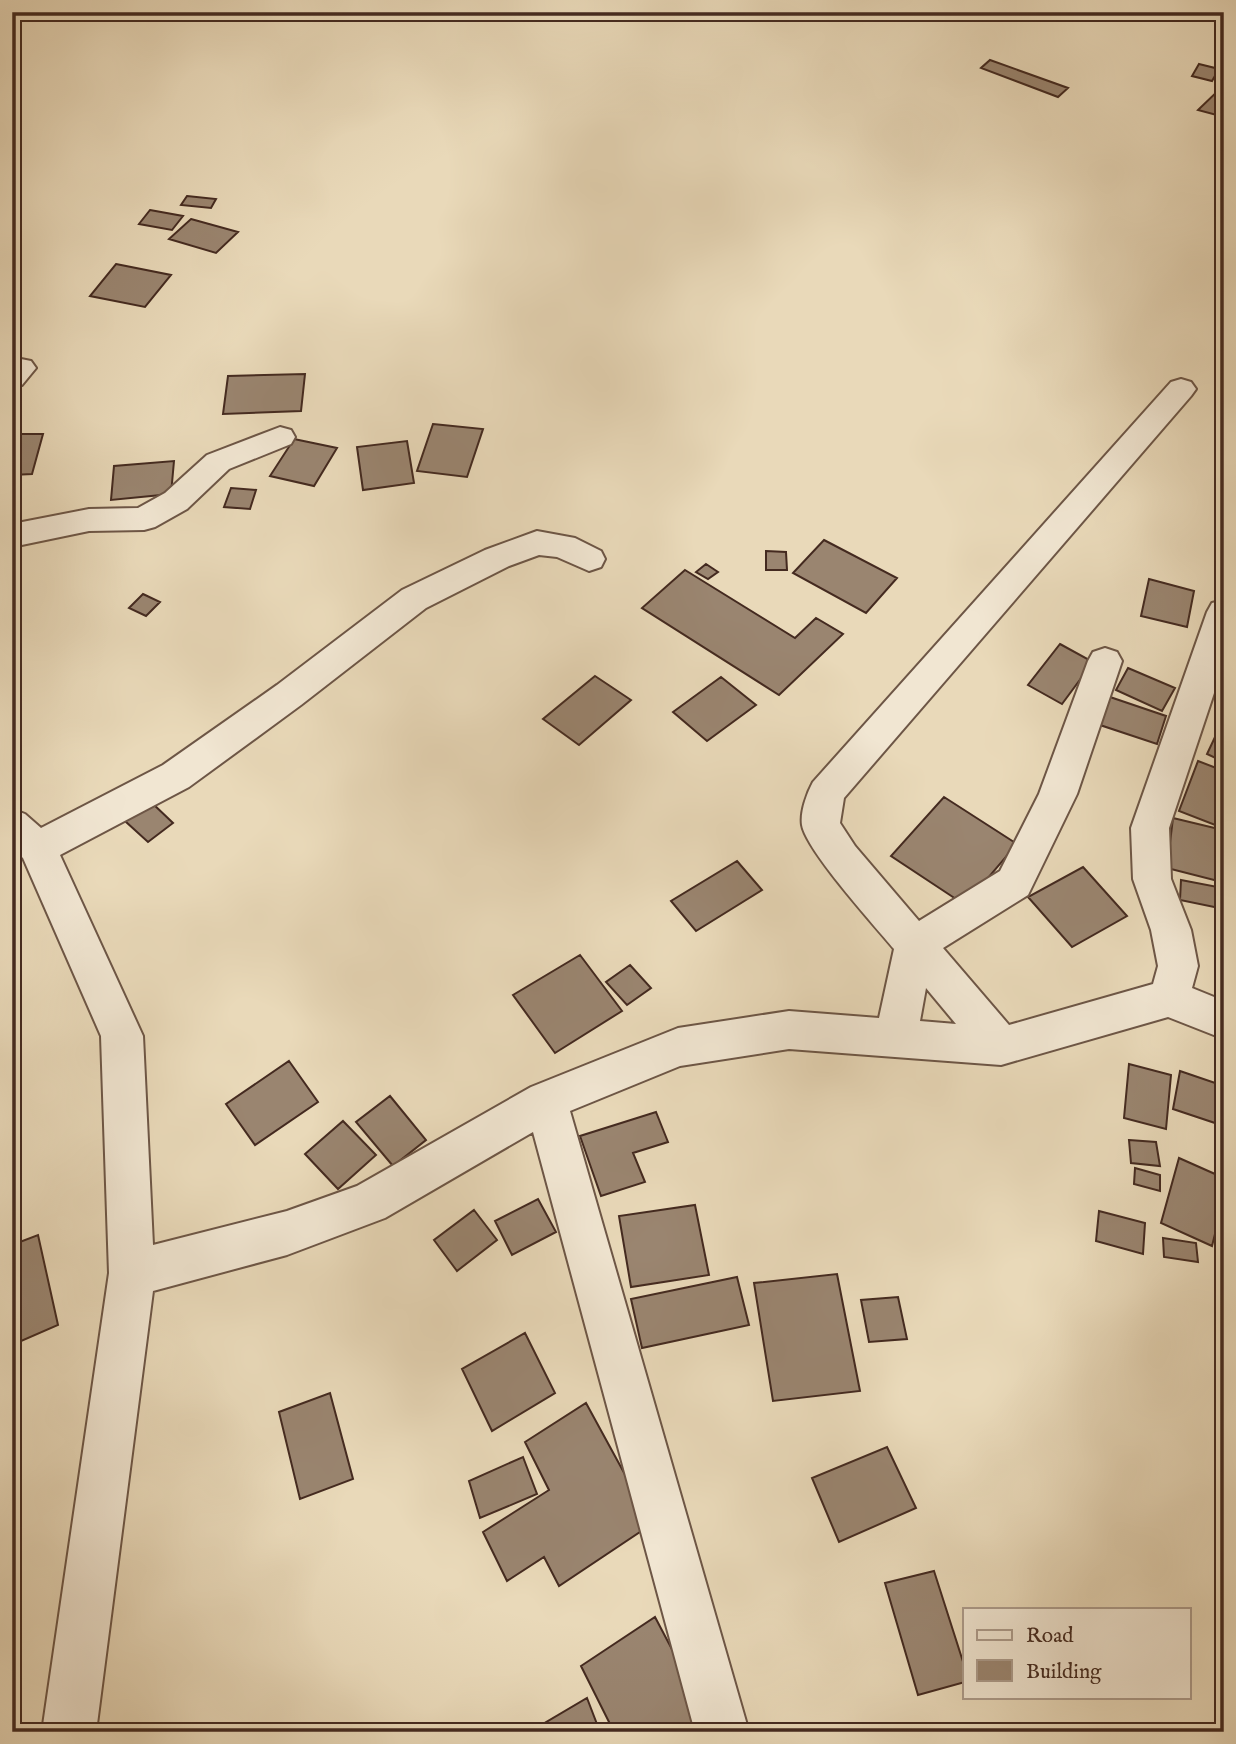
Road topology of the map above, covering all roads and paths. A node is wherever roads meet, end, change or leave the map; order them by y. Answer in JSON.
{"nodes":[{"id":1,"x":1181,"y":389,"type":"dead end"},
{"id":2,"x":280,"y":437,"type":"dead end"},
{"id":3,"x":12,"y":536,"type":"edge"},
{"id":4,"x":589,"y":559,"type":"dead end"},
{"id":5,"x":1224,"y":612,"type":"edge"},
{"id":6,"x":1105,"y":661,"type":"dead end"},
{"id":7,"x":25,"y":837,"type":"edge"},
{"id":8,"x":915,"y":944,"type":"junction"},
{"id":9,"x":1169,"y":998,"type":"junction"},
{"id":10,"x":1224,"y":1020,"type":"edge"},
{"id":11,"x":896,"y":1038,"type":"junction"},
{"id":12,"x":1001,"y":1046,"type":"junction"},
{"id":13,"x":546,"y":1101,"type":"junction"},
{"id":14,"x":132,"y":1273,"type":"junction"},
{"id":15,"x":69,"y":1732,"type":"edge"},
{"id":16,"x":722,"y":1732,"type":"edge"}],
"edges":[{"from":1,"to":8,"type":"street"},
{"from":2,"to":3,"type":"street"},
{"from":4,"to":7,"type":"street"},
{"from":5,"to":9,"type":"street"},
{"from":6,"to":8,"type":"street"},
{"from":7,"to":14,"type":"street"},
{"from":8,"to":11,"type":"street"},
{"from":8,"to":12,"type":"street"},
{"from":9,"to":10,"type":"street"},
{"from":9,"to":12,"type":"street"},
{"from":11,"to":12,"type":"street"},
{"from":11,"to":13,"type":"street"},
{"from":13,"to":14,"type":"street"},
{"from":13,"to":16,"type":"street"},
{"from":14,"to":15,"type":"street"}]}
